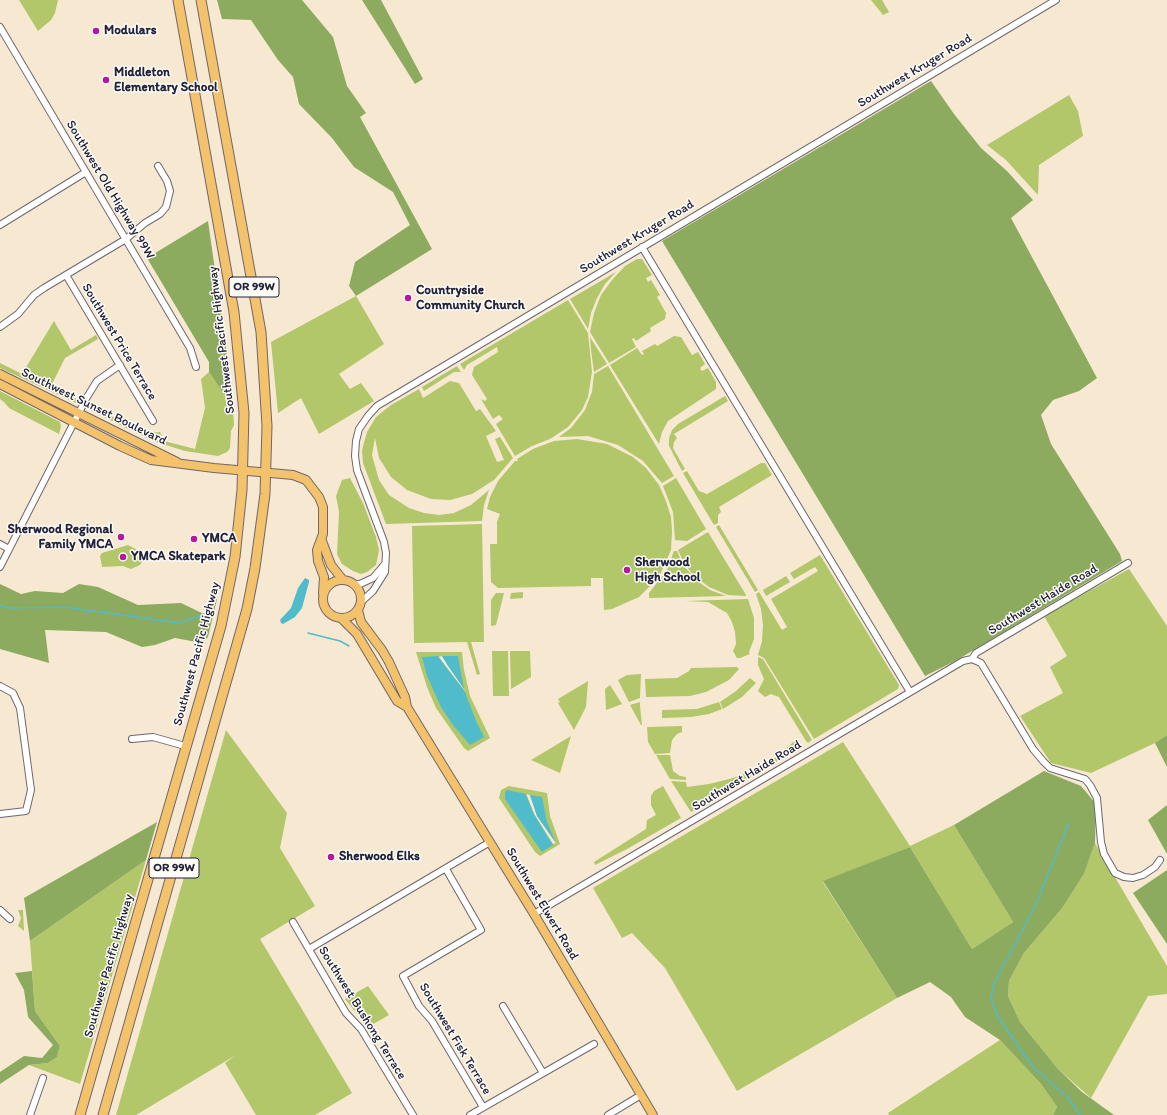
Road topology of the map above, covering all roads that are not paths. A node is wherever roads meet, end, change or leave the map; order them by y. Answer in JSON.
{"nodes":[{"id":1,"x":178,"y":0,"type":"edge"},
{"id":2,"x":201,"y":0,"type":"edge"},
{"id":3,"x":1056,"y":0,"type":"edge"},
{"id":4,"x":0,"y":27,"type":"edge"},
{"id":5,"x":158,"y":166,"type":"dead end"},
{"id":6,"x":86,"y":172,"type":"junction"},
{"id":7,"x":0,"y":225,"type":"edge"},
{"id":8,"x":126,"y":239,"type":"junction"},
{"id":9,"x":642,"y":247,"type":"junction"},
{"id":10,"x":66,"y":274,"type":"junction"},
{"id":11,"x":0,"y":327,"type":"edge"},
{"id":12,"x":120,"y":365,"type":"junction"},
{"id":13,"x":196,"y":367,"type":"dead end"},
{"id":14,"x":0,"y":374,"type":"edge"},
{"id":15,"x":0,"y":384,"type":"edge"},
{"id":16,"x":78,"y":414,"type":"junction"},
{"id":17,"x":153,"y":421,"type":"dead end"},
{"id":18,"x":74,"y":422,"type":"junction"},
{"id":19,"x":178,"y":462,"type":"junction"},
{"id":20,"x":243,"y":471,"type":"junction"},
{"id":21,"x":266,"y":472,"type":"junction"},
{"id":22,"x":322,"y":541,"type":"junction"},
{"id":23,"x":0,"y":544,"type":"edge"},
{"id":24,"x":9,"y":549,"type":"junction"},
{"id":25,"x":1128,"y":563,"type":"dead end"},
{"id":26,"x":384,"y":565,"type":"junction"},
{"id":27,"x":0,"y":567,"type":"edge"},
{"id":28,"x":343,"y":580,"type":"junction"},
{"id":29,"x":354,"y":584,"type":"junction"},
{"id":30,"x":323,"y":593,"type":"junction"},
{"id":31,"x":361,"y":602,"type":"junction"},
{"id":32,"x":358,"y":610,"type":"junction"},
{"id":33,"x":342,"y":619,"type":"junction"},
{"id":34,"x":972,"y":659,"type":"junction"},
{"id":35,"x":0,"y":686,"type":"edge"},
{"id":36,"x":910,"y":692,"type":"junction"},
{"id":37,"x":407,"y":707,"type":"junction"},
{"id":38,"x":132,"y":739,"type":"dead end"},
{"id":39,"x":185,"y":746,"type":"junction"},
{"id":40,"x":0,"y":814,"type":"edge"},
{"id":41,"x":490,"y":842,"type":"junction"},
{"id":42,"x":1160,"y":860,"type":"dead end"},
{"id":43,"x":446,"y":869,"type":"junction"},
{"id":44,"x":0,"y":910,"type":"edge"},
{"id":45,"x":534,"y":914,"type":"junction"},
{"id":46,"x":10,"y":919,"type":"dead end"},
{"id":47,"x":293,"y":922,"type":"dead end"},
{"id":48,"x":309,"y":949,"type":"junction"},
{"id":49,"x":503,"y":1006,"type":"dead end"},
{"id":50,"x":594,"y":1044,"type":"dead end"},
{"id":51,"x":543,"y":1073,"type":"junction"},
{"id":52,"x":43,"y":1078,"type":"dead end"},
{"id":53,"x":641,"y":1096,"type":"junction"},
{"id":54,"x":483,"y":1107,"type":"junction"},
{"id":55,"x":30,"y":1115,"type":"edge"},
{"id":56,"x":80,"y":1115,"type":"edge"},
{"id":57,"x":103,"y":1115,"type":"edge"},
{"id":58,"x":413,"y":1115,"type":"edge"},
{"id":59,"x":470,"y":1115,"type":"edge"},
{"id":60,"x":608,"y":1115,"type":"edge"},
{"id":61,"x":653,"y":1115,"type":"edge"}],
"edges":[{"from":1,"to":20,"type":"highway","name":"Southwest Pacific Highway","number":"OR 99W"},
{"from":2,"to":21,"type":"highway","number":"OR 99W"},
{"from":3,"to":9,"type":"street","name":"Southwest Kruger Road"},
{"from":4,"to":6,"type":"street","name":"Southwest Old Highway 99W"},
{"from":5,"to":8,"type":"street"},
{"from":6,"to":7,"type":"street"},
{"from":6,"to":8,"type":"street","name":"Southwest Old Highway 99W"},
{"from":8,"to":10,"type":"street"},
{"from":8,"to":13,"type":"street","name":"Southwest Old Highway 99W"},
{"from":9,"to":26,"type":"street","name":"Southwest Kruger Road"},
{"from":9,"to":36,"type":"street"},
{"from":10,"to":11,"type":"street"},
{"from":10,"to":12,"type":"street","name":"Southwest Price Terrace"},
{"from":12,"to":16,"type":"street"},
{"from":12,"to":17,"type":"street","name":"Southwest Price Terrace"},
{"from":14,"to":16,"type":"main road","name":"Southwest Sunset Boulevard"},
{"from":15,"to":18,"type":"main road","name":"Southwest Sunset Boulevard"},
{"from":16,"to":18,"type":"street"},
{"from":16,"to":19,"type":"main road","name":"Southwest Sunset Boulevard"},
{"from":18,"to":19,"type":"main road","name":"Southwest Sunset Boulevard"},
{"from":18,"to":24,"type":"street"},
{"from":19,"to":20,"type":"main road","name":"Southwest Sunset Boulevard"},
{"from":20,"to":21,"type":"main road","name":"Southwest Sunset Boulevard"},
{"from":20,"to":39,"type":"highway","name":"Southwest Pacific Highway","number":"OR 99W"},
{"from":21,"to":22,"type":"main road"},
{"from":21,"to":57,"type":"highway","number":"OR 99W"},
{"from":22,"to":28,"type":"main road"},
{"from":22,"to":30,"type":"main road"},
{"from":23,"to":24,"type":"street"},
{"from":24,"to":27,"type":"street"},
{"from":25,"to":34,"type":"street","name":"Southwest Haide Road"},
{"from":26,"to":29,"type":"street"},
{"from":26,"to":31,"type":"street","name":"Southwest Kruger Road"},
{"from":28,"to":29,"type":"main road"},
{"from":28,"to":30,"type":"main road"},
{"from":29,"to":31,"type":"main road"},
{"from":30,"to":33,"type":"main road"},
{"from":31,"to":32,"type":"main road"},
{"from":32,"to":33,"type":"main road"},
{"from":32,"to":37,"type":"main road","name":"Southwest Elwert Road"},
{"from":33,"to":37,"type":"main road","name":"Southwest Elwert Road"},
{"from":34,"to":36,"type":"street","name":"Southwest Haide Road"},
{"from":34,"to":42,"type":"street"},
{"from":35,"to":40,"type":"street"},
{"from":36,"to":45,"type":"street","name":"Southwest Haide Road"},
{"from":37,"to":41,"type":"main road","name":"Southwest Elwert Road"},
{"from":38,"to":39,"type":"street"},
{"from":39,"to":56,"type":"highway","name":"Southwest Pacific Highway","number":"OR 99W"},
{"from":41,"to":43,"type":"street"},
{"from":41,"to":45,"type":"main road","name":"Southwest Elwert Road"},
{"from":43,"to":48,"type":"street"},
{"from":43,"to":54,"type":"street","name":"Southwest Fisk Terrace"},
{"from":44,"to":46,"type":"street"},
{"from":45,"to":53,"type":"main road","name":"Southwest Elwert Road"},
{"from":47,"to":48,"type":"street","name":"Southwest Bushong Terrace"},
{"from":48,"to":58,"type":"street","name":"Southwest Bushong Terrace"},
{"from":49,"to":51,"type":"street"},
{"from":50,"to":51,"type":"street"},
{"from":51,"to":54,"type":"street"},
{"from":52,"to":55,"type":"street"},
{"from":53,"to":60,"type":"street"},
{"from":53,"to":61,"type":"main road","name":"Southwest Elwert Road"},
{"from":54,"to":59,"type":"street"}]}
